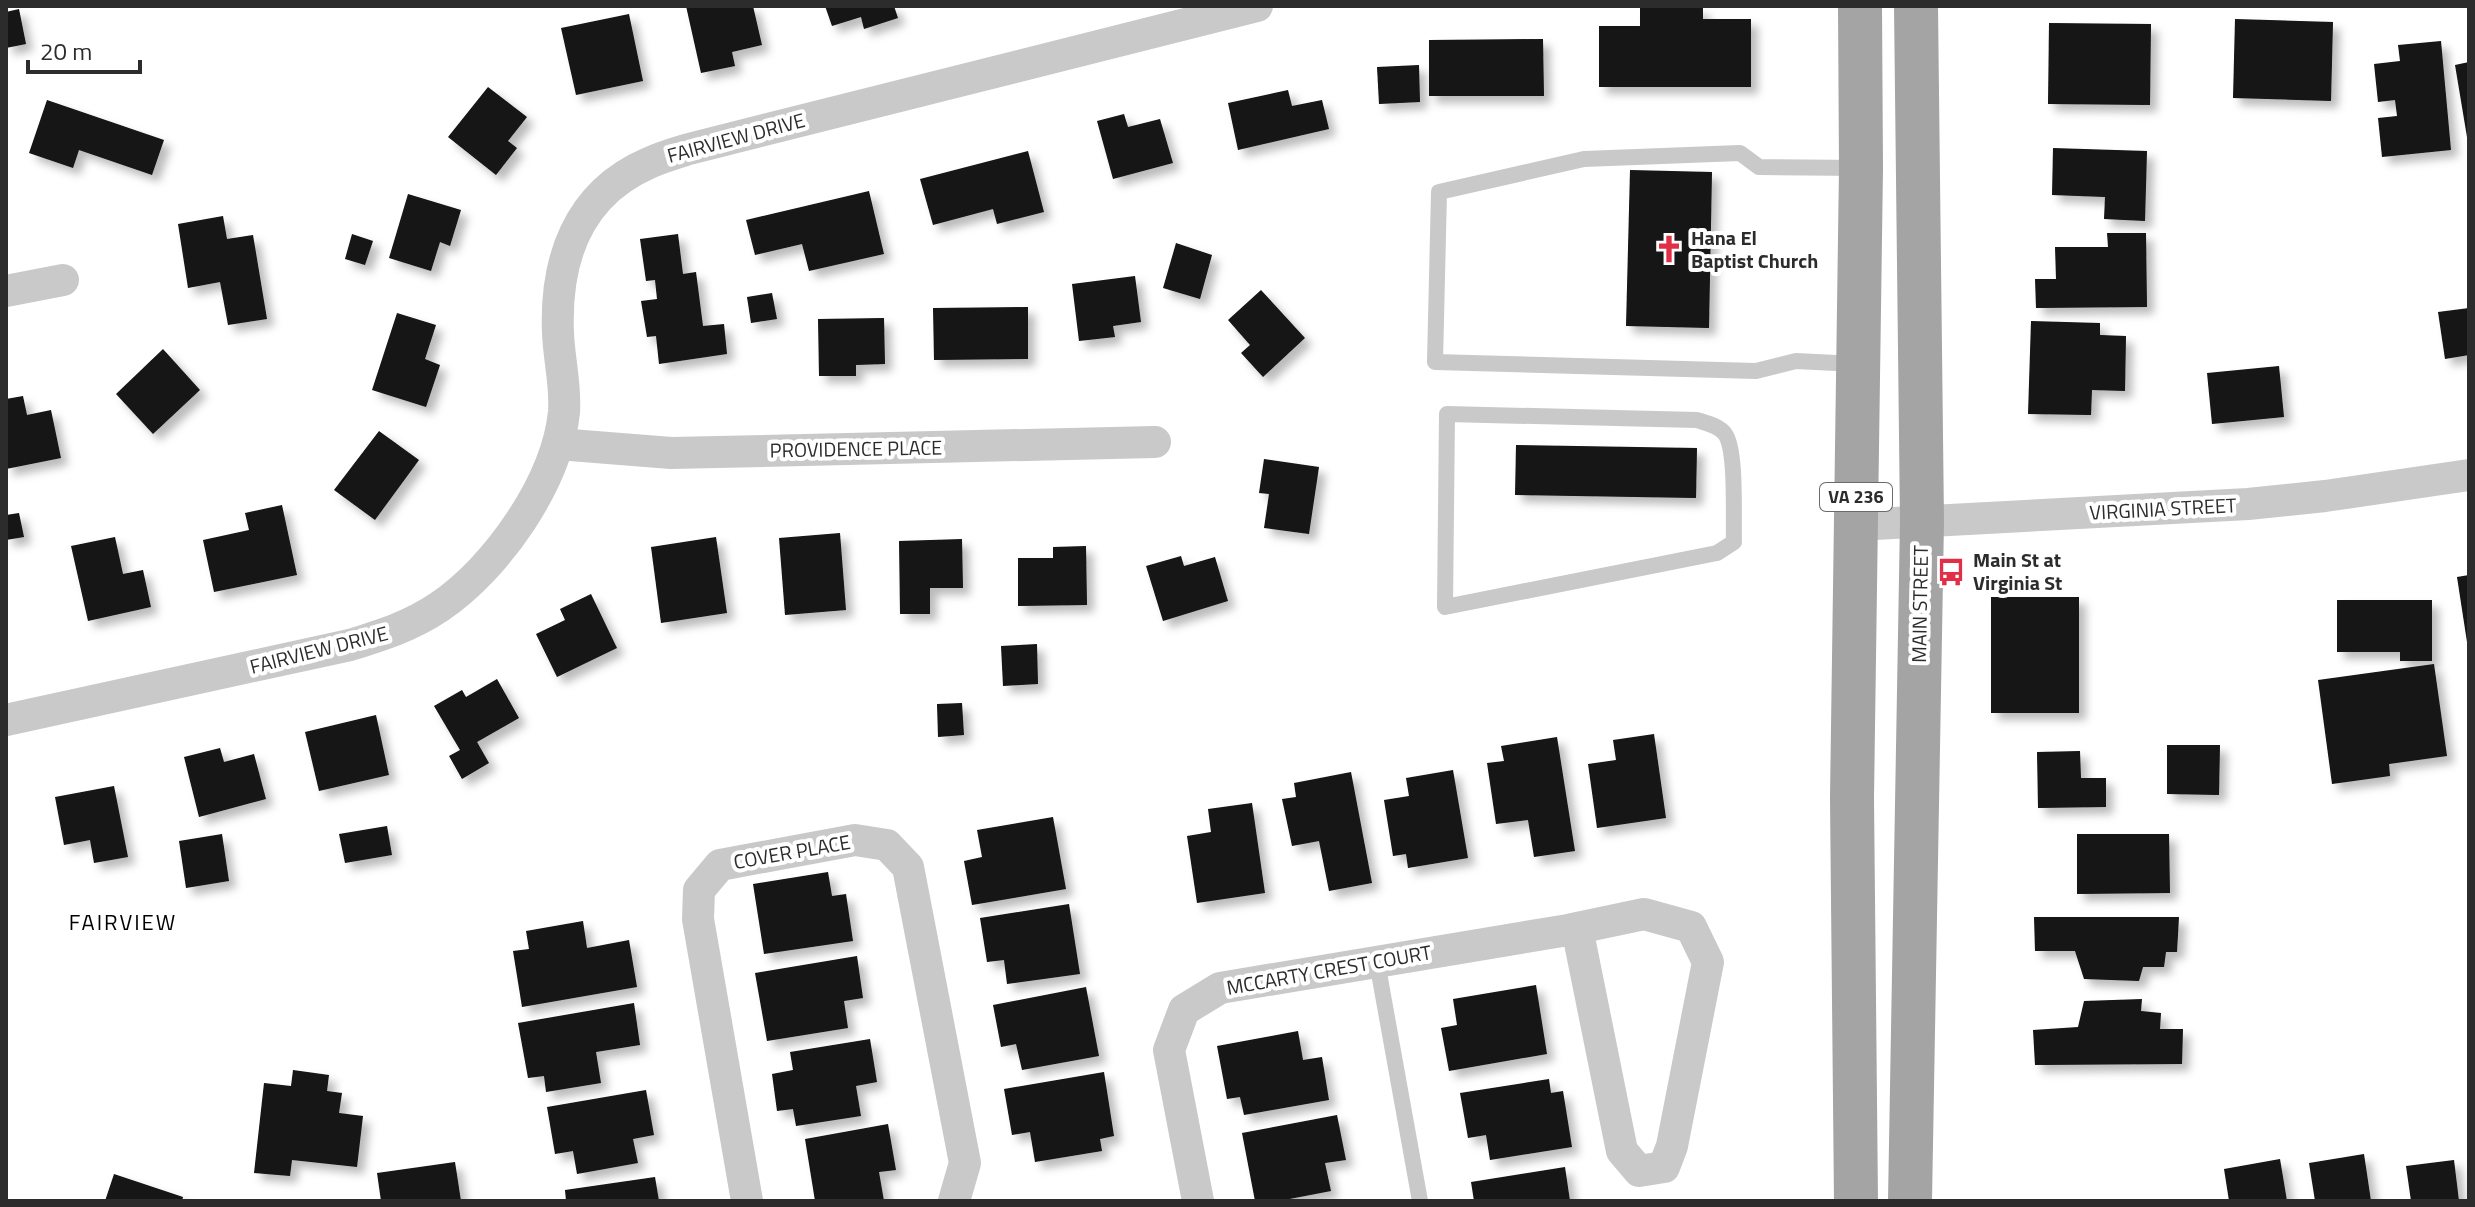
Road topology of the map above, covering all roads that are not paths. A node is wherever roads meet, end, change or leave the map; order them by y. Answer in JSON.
{"nodes":[{"id":1,"x":1257,"y":6,"type":"edge"},
{"id":2,"x":1860,"y":6,"type":"edge"},
{"id":3,"x":1916,"y":6,"type":"edge"},
{"id":4,"x":1861,"y":168,"type":"junction"},
{"id":5,"x":63,"y":280,"type":"dead end"},
{"id":6,"x":6,"y":291,"type":"edge"},
{"id":7,"x":1858,"y":364,"type":"junction"},
{"id":8,"x":1155,"y":442,"type":"dead end"},
{"id":9,"x":558,"y":444,"type":"junction"},
{"id":10,"x":2469,"y":475,"type":"edge"},
{"id":11,"x":1922,"y":521,"type":"junction"},
{"id":12,"x":1856,"y":525,"type":"junction"},
{"id":13,"x":1734,"y":542,"type":"joint"},
{"id":14,"x":6,"y":720,"type":"edge"},
{"id":15,"x":1577,"y":928,"type":"junction"},
{"id":16,"x":1377,"y":962,"type":"junction"},
{"id":17,"x":747,"y":1201,"type":"edge"},
{"id":18,"x":954,"y":1201,"type":"edge"},
{"id":19,"x":1198,"y":1201,"type":"edge"},
{"id":20,"x":1420,"y":1201,"type":"edge"},
{"id":21,"x":1856,"y":1201,"type":"edge"},
{"id":22,"x":1910,"y":1201,"type":"edge"}],
"edges":[{"from":1,"to":9,"type":"street","name":"FAIRVIEW DRIVE"},
{"from":2,"to":4,"type":"main road","number":"VA 236"},
{"from":3,"to":11,"type":"main road","name":"MAIN STREET","number":"VA 236"},
{"from":4,"to":7,"type":"main road","number":"VA 236"},
{"from":4,"to":7,"type":"lane"},
{"from":5,"to":6,"type":"street"},
{"from":7,"to":12,"type":"main road","number":"VA 236"},
{"from":8,"to":9,"type":"street","name":"PROVIDENCE PLACE"},
{"from":9,"to":14,"type":"street","name":"FAIRVIEW DRIVE"},
{"from":10,"to":11,"type":"street","name":"VIRGINIA STREET"},
{"from":11,"to":12,"type":"street","name":"VIRGINIA STREET"},
{"from":11,"to":22,"type":"main road","name":"MAIN STREET","number":"VA 236"},
{"from":12,"to":21,"type":"main road","number":"VA 236"},
{"from":13,"to":13,"type":"lane"},
{"from":15,"to":15,"type":"street","name":"MCCARTY CREST COURT"},
{"from":15,"to":16,"type":"street","name":"MCCARTY CREST COURT"},
{"from":16,"to":19,"type":"street","name":"MCCARTY CREST COURT"},
{"from":16,"to":20,"type":"lane"},
{"from":17,"to":18,"type":"street","name":"COVER PLACE"}]}
